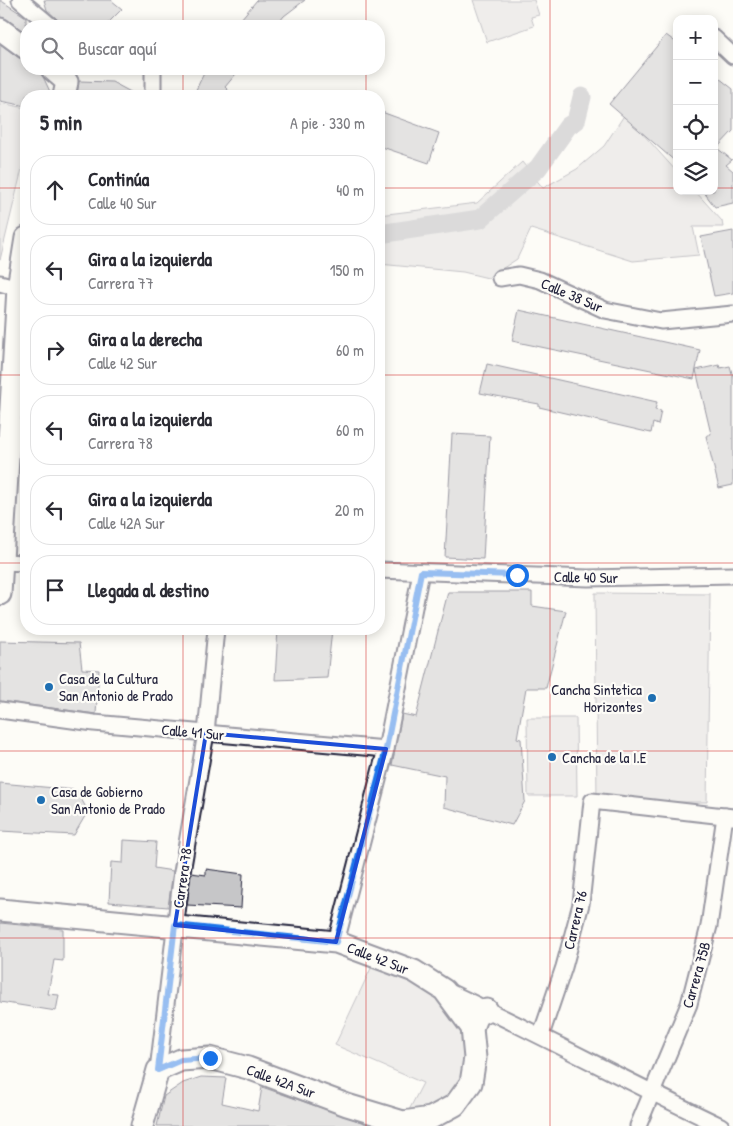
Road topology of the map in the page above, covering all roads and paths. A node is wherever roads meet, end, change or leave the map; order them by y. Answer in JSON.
{"nodes":[{"id":1,"x":20,"y":0,"type":"edge"},
{"id":2,"x":44,"y":20,"type":"edge"},
{"id":3,"x":0,"y":29,"type":"edge"},
{"id":4,"x":718,"y":42,"type":"edge"},
{"id":5,"x":20,"y":44,"type":"edge"},
{"id":6,"x":733,"y":56,"type":"edge"},
{"id":7,"x":153,"y":75,"type":"edge"},
{"id":8,"x":153,"y":90,"type":"edge"},
{"id":9,"x":20,"y":255,"type":"edge"},
{"id":10,"x":500,"y":278,"type":"dead end"},
{"id":11,"x":9,"y":286,"type":"edge"},
{"id":12,"x":733,"y":314,"type":"edge"},
{"id":13,"x":20,"y":338,"type":"edge"},
{"id":14,"x":4,"y":458,"type":"edge"},
{"id":15,"x":2,"y":562,"type":"junction"},
{"id":16,"x":20,"y":563,"type":"edge"},
{"id":17,"x":385,"y":570,"type":"edge"},
{"id":18,"x":421,"y":572,"type":"junction"},
{"id":19,"x":733,"y":575,"type":"edge"},
{"id":20,"x":0,"y":594,"type":"edge"},
{"id":21,"x":215,"y":635,"type":"edge"},
{"id":22,"x":0,"y":710,"type":"edge"},
{"id":23,"x":206,"y":733,"type":"junction"},
{"id":24,"x":386,"y":749,"type":"junction"},
{"id":25,"x":729,"y":816,"type":"edge"},
{"id":26,"x":0,"y":910,"type":"edge"},
{"id":27,"x":175,"y":925,"type":"junction"},
{"id":28,"x":336,"y":942,"type":"junction"},
{"id":29,"x":444,"y":990,"type":"junction"},
{"id":30,"x":488,"y":1010,"type":"junction"},
{"id":31,"x":472,"y":1028,"type":"junction"},
{"id":32,"x":541,"y":1035,"type":"junction"},
{"id":33,"x":158,"y":1070,"type":"junction"},
{"id":34,"x":653,"y":1093,"type":"junction"},
{"id":35,"x":142,"y":1126,"type":"edge"},
{"id":36,"x":638,"y":1126,"type":"edge"},
{"id":37,"x":721,"y":1126,"type":"edge"}],
"edges":[{"from":1,"to":2,"type":"street"},
{"from":3,"to":5,"type":"main road"},
{"from":4,"to":6,"type":"street"},
{"from":7,"to":8,"type":"street"},
{"from":9,"to":11,"type":"main road"},
{"from":10,"to":12,"type":"street","name":"Calle 38 Sur"},
{"from":11,"to":13,"type":"main road"},
{"from":13,"to":14,"type":"main road"},
{"from":14,"to":15,"type":"main road"},
{"from":15,"to":16,"type":"street"},
{"from":15,"to":20,"type":"main road"},
{"from":17,"to":18,"type":"street","name":"Calle 40 Sur"},
{"from":18,"to":19,"type":"street","name":"Calle 40 Sur"},
{"from":18,"to":24,"type":"street"},
{"from":21,"to":23,"type":"street","name":"Carrera 78"},
{"from":22,"to":23,"type":"street","name":"Calle 41 Sur"},
{"from":23,"to":24,"type":"street","name":"Calle 41 Sur"},
{"from":23,"to":27,"type":"street","name":"Carrera 78"},
{"from":24,"to":28,"type":"street"},
{"from":25,"to":32,"type":"street","name":"Carrera 76"},
{"from":25,"to":34,"type":"street","name":"Carrera 75B"},
{"from":26,"to":27,"type":"main road","name":"Calle 42 Sur"},
{"from":27,"to":28,"type":"main road","name":"Calle 42 Sur"},
{"from":27,"to":33,"type":"street","name":"Carrera 78"},
{"from":28,"to":29,"type":"main road","name":"Calle 42 Sur"},
{"from":29,"to":30,"type":"street","name":"Calle 42 Sur"},
{"from":29,"to":31,"type":"main road"},
{"from":30,"to":31,"type":"main road"},
{"from":30,"to":32,"type":"street","name":"Calle 42 Sur"},
{"from":31,"to":33,"type":"main road","name":"Calle 42A Sur"},
{"from":32,"to":34,"type":"street","name":"Calle 42 Sur"},
{"from":33,"to":35,"type":"main road","name":"Carrera 78"},
{"from":34,"to":36,"type":"street","name":"Carrera 75B"},
{"from":34,"to":37,"type":"street","name":"Calle 42 Sur"}]}
